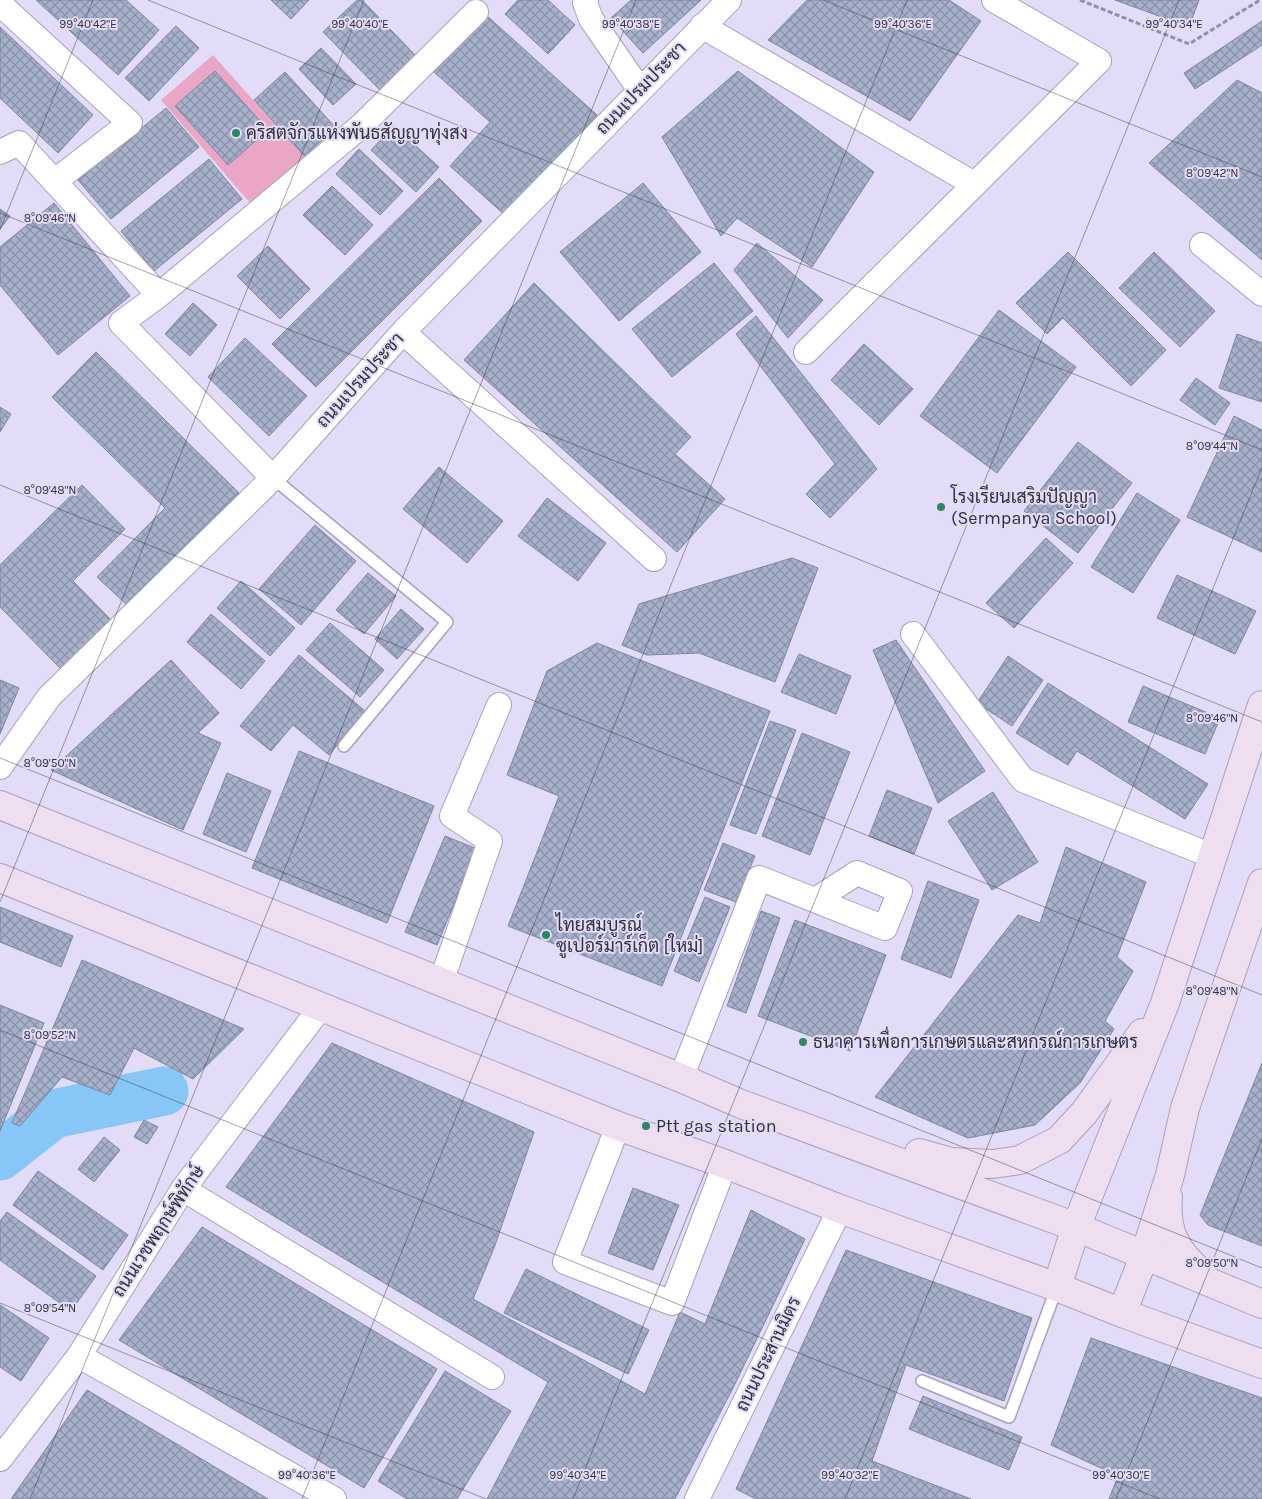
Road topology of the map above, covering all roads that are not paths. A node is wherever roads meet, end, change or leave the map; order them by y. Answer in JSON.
{"nodes":[{"id":1,"x":586,"y":0,"type":"edge"},
{"id":2,"x":729,"y":0,"type":"edge"},
{"id":3,"x":994,"y":0,"type":"edge"},
{"id":4,"x":0,"y":4,"type":"edge"},
{"id":5,"x":476,"y":12,"type":"dead end"},
{"id":6,"x":702,"y":26,"type":"junction"},
{"id":7,"x":640,"y":90,"type":"junction"},
{"id":8,"x":0,"y":152,"type":"edge"},
{"id":9,"x":55,"y":181,"type":"junction"},
{"id":10,"x":974,"y":184,"type":"junction"},
{"id":11,"x":1202,"y":245,"type":"dead end"},
{"id":12,"x":1262,"y":294,"type":"edge"},
{"id":13,"x":159,"y":295,"type":"junction"},
{"id":14,"x":403,"y":332,"type":"junction"},
{"id":15,"x":806,"y":352,"type":"dead end"},
{"id":16,"x":273,"y":478,"type":"junction"},
{"id":17,"x":654,"y":559,"type":"dead end"},
{"id":18,"x":913,"y":634,"type":"dead end"},
{"id":19,"x":499,"y":705,"type":"dead end"},
{"id":20,"x":1262,"y":705,"type":"edge"},
{"id":21,"x":344,"y":746,"type":"dead end"},
{"id":22,"x":0,"y":767,"type":"edge"},
{"id":23,"x":0,"y":805,"type":"edge"},
{"id":24,"x":1212,"y":856,"type":"junction"},
{"id":25,"x":0,"y":878,"type":"edge"},
{"id":26,"x":1262,"y":883,"type":"edge"},
{"id":27,"x":814,"y":900,"type":"dead end"},
{"id":28,"x":441,"y":982,"type":"junction"},
{"id":29,"x":1164,"y":1002,"type":"junction"},
{"id":30,"x":321,"y":1006,"type":"junction"},
{"id":31,"x":680,"y":1078,"type":"junction"},
{"id":32,"x":741,"y":1104,"type":"junction"},
{"id":33,"x":618,"y":1126,"type":"junction"},
{"id":34,"x":725,"y":1164,"type":"junction"},
{"id":35,"x":1170,"y":1175,"type":"junction"},
{"id":36,"x":182,"y":1189,"type":"junction"},
{"id":37,"x":840,"y":1209,"type":"junction"},
{"id":38,"x":1076,"y":1227,"type":"junction"},
{"id":39,"x":1145,"y":1254,"type":"junction"},
{"id":40,"x":1057,"y":1287,"type":"junction"},
{"id":41,"x":1253,"y":1300,"type":"edge"},
{"id":42,"x":1122,"y":1313,"type":"junction"},
{"id":43,"x":79,"y":1356,"type":"junction"},
{"id":44,"x":1262,"y":1364,"type":"edge"},
{"id":45,"x":492,"y":1377,"type":"dead end"},
{"id":46,"x":922,"y":1381,"type":"dead end"},
{"id":47,"x":0,"y":1459,"type":"edge"},
{"id":48,"x":705,"y":1496,"type":"edge"},
{"id":49,"x":334,"y":1499,"type":"edge"}],
"edges":[{"from":1,"to":7,"type":"street"},
{"from":2,"to":6,"type":"street","name":"ถนนเปรมประชา"},
{"from":3,"to":10,"type":"street"},
{"from":4,"to":9,"type":"street"},
{"from":5,"to":13,"type":"street"},
{"from":6,"to":7,"type":"street","name":"ถนนเปรมประชา"},
{"from":6,"to":10,"type":"street"},
{"from":7,"to":14,"type":"street","name":"ถนนเปรมประชา"},
{"from":8,"to":9,"type":"street"},
{"from":9,"to":13,"type":"street"},
{"from":10,"to":15,"type":"street"},
{"from":11,"to":12,"type":"street"},
{"from":13,"to":16,"type":"street"},
{"from":14,"to":16,"type":"street","name":"ถนนเปรมประชา"},
{"from":14,"to":17,"type":"street"},
{"from":16,"to":21,"type":"lane"},
{"from":16,"to":22,"type":"street","name":"ถนนเปรมประชา"},
{"from":18,"to":24,"type":"street"},
{"from":19,"to":28,"type":"street"},
{"from":20,"to":24,"type":"main road"},
{"from":23,"to":28,"type":"main road"},
{"from":24,"to":29,"type":"main road"},
{"from":25,"to":30,"type":"main road"},
{"from":26,"to":35,"type":"main road"},
{"from":27,"to":31,"type":"street"},
{"from":28,"to":31,"type":"main road"},
{"from":29,"to":32,"type":"main road"},
{"from":29,"to":38,"type":"main road"},
{"from":30,"to":33,"type":"main road"},
{"from":30,"to":36,"type":"street","name":"ถนนเวชพฤกษ์พิทักษ์"},
{"from":31,"to":32,"type":"main road"},
{"from":32,"to":38,"type":"main road"},
{"from":33,"to":34,"type":"main road"},
{"from":33,"to":34,"type":"street"},
{"from":34,"to":37,"type":"main road"},
{"from":35,"to":39,"type":"main road"},
{"from":35,"to":41,"type":"main road"},
{"from":36,"to":43,"type":"street","name":"ถนนเวชพฤกษ์พิทักษ์"},
{"from":36,"to":45,"type":"street"},
{"from":37,"to":40,"type":"main road"},
{"from":37,"to":48,"type":"street","name":"ถนนประสานมิตร"},
{"from":38,"to":39,"type":"main road"},
{"from":38,"to":40,"type":"main road"},
{"from":39,"to":41,"type":"main road"},
{"from":39,"to":42,"type":"main road"},
{"from":40,"to":42,"type":"main road"},
{"from":40,"to":46,"type":"lane"},
{"from":42,"to":44,"type":"main road"},
{"from":43,"to":47,"type":"street","name":"ถนนเวชพฤกษ์พิทักษ์"},
{"from":43,"to":49,"type":"street"}]}
